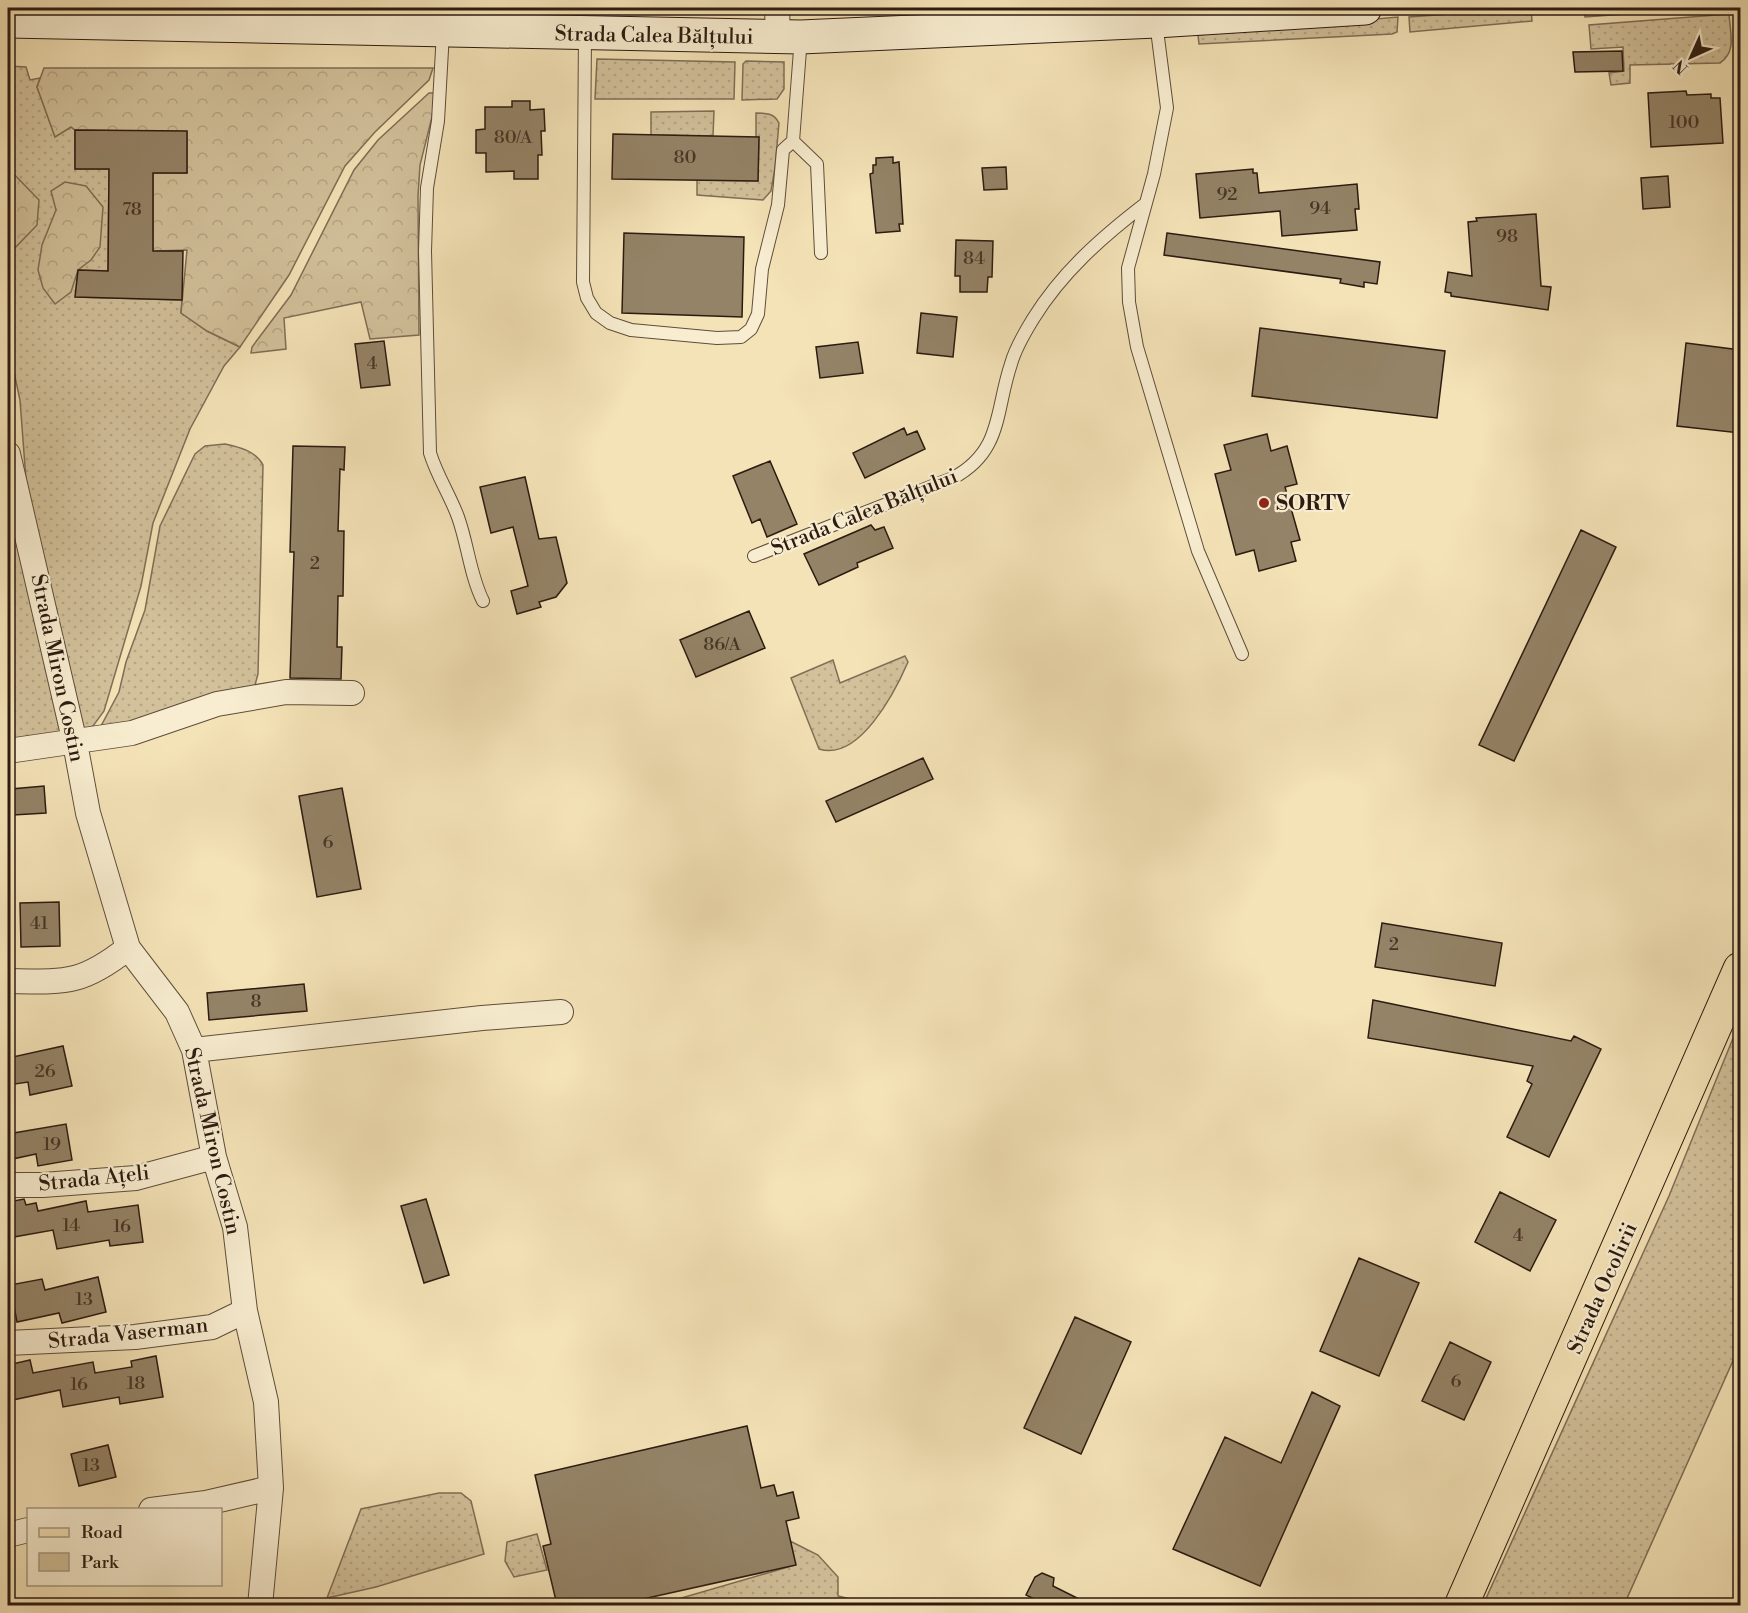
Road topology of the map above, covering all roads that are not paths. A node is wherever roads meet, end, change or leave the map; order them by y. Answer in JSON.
{"nodes":[{"id":1,"x":1365,"y":8,"type":"edge"},
{"id":2,"x":1159,"y":14,"type":"edge"},
{"id":3,"x":8,"y":21,"type":"edge"},
{"id":4,"x":785,"y":27,"type":"edge"},
{"id":5,"x":443,"y":31,"type":"junction"},
{"id":6,"x":585,"y":34,"type":"junction"},
{"id":7,"x":793,"y":141,"type":"junction"},
{"id":8,"x":1145,"y":204,"type":"junction"},
{"id":9,"x":821,"y":253,"type":"dead end"},
{"id":10,"x":8,"y":454,"type":"edge"},
{"id":11,"x":17,"y":531,"type":"edge"},
{"id":12,"x":754,"y":556,"type":"dead end"},
{"id":13,"x":483,"y":601,"type":"dead end"},
{"id":14,"x":1242,"y":654,"type":"dead end"},
{"id":15,"x":352,"y":693,"type":"dead end"},
{"id":16,"x":75,"y":743,"type":"junction"},
{"id":17,"x":8,"y":752,"type":"edge"},
{"id":18,"x":128,"y":948,"type":"junction"},
{"id":19,"x":1740,"y":969,"type":"edge"},
{"id":20,"x":8,"y":981,"type":"edge"},
{"id":21,"x":561,"y":1012,"type":"dead end"},
{"id":22,"x":194,"y":1050,"type":"junction"},
{"id":23,"x":214,"y":1157,"type":"junction"},
{"id":24,"x":8,"y":1185,"type":"edge"},
{"id":25,"x":246,"y":1311,"type":"junction"},
{"id":26,"x":8,"y":1343,"type":"edge"},
{"id":27,"x":271,"y":1488,"type":"junction"},
{"id":28,"x":160,"y":1508,"type":"edge"},
{"id":29,"x":27,"y":1530,"type":"edge"},
{"id":30,"x":8,"y":1535,"type":"edge"},
{"id":31,"x":260,"y":1605,"type":"edge"},
{"id":32,"x":1461,"y":1605,"type":"edge"}],
"edges":[{"from":1,"to":2,"type":"main road","name":"Strada Calea Bălțului"},
{"from":2,"to":4,"type":"main road","name":"Strada Calea Bălțului"},
{"from":2,"to":8,"type":"lane"},
{"from":3,"to":5,"type":"main road","name":"Strada Calea Bălțului"},
{"from":4,"to":6,"type":"main road","name":"Strada Calea Bălțului"},
{"from":4,"to":7,"type":"lane"},
{"from":5,"to":6,"type":"main road","name":"Strada Calea Bălțului"},
{"from":5,"to":13,"type":"lane"},
{"from":6,"to":7,"type":"lane"},
{"from":7,"to":9,"type":"lane"},
{"from":8,"to":12,"type":"lane","name":"Strada Calea Bălțului"},
{"from":8,"to":14,"type":"lane"},
{"from":10,"to":11,"type":"street","name":"Strada Miron Costin"},
{"from":11,"to":16,"type":"street","name":"Strada Miron Costin"},
{"from":15,"to":16,"type":"street"},
{"from":16,"to":17,"type":"street"},
{"from":16,"to":18,"type":"street","name":"Strada Miron Costin"},
{"from":18,"to":20,"type":"street"},
{"from":18,"to":22,"type":"street","name":"Strada Miron Costin"},
{"from":19,"to":32,"type":"main road","name":"Strada Ocolirii"},
{"from":21,"to":22,"type":"street"},
{"from":22,"to":23,"type":"street","name":"Strada Miron Costin"},
{"from":23,"to":24,"type":"street","name":"Strada Ațeli"},
{"from":23,"to":25,"type":"street","name":"Strada Miron Costin"},
{"from":25,"to":26,"type":"street","name":"Strada Vaserman"},
{"from":25,"to":27,"type":"street","name":"Strada Miron Costin"},
{"from":27,"to":28,"type":"street"},
{"from":27,"to":31,"type":"street","name":"Strada Miron Costin"},
{"from":29,"to":30,"type":"street"}]}
